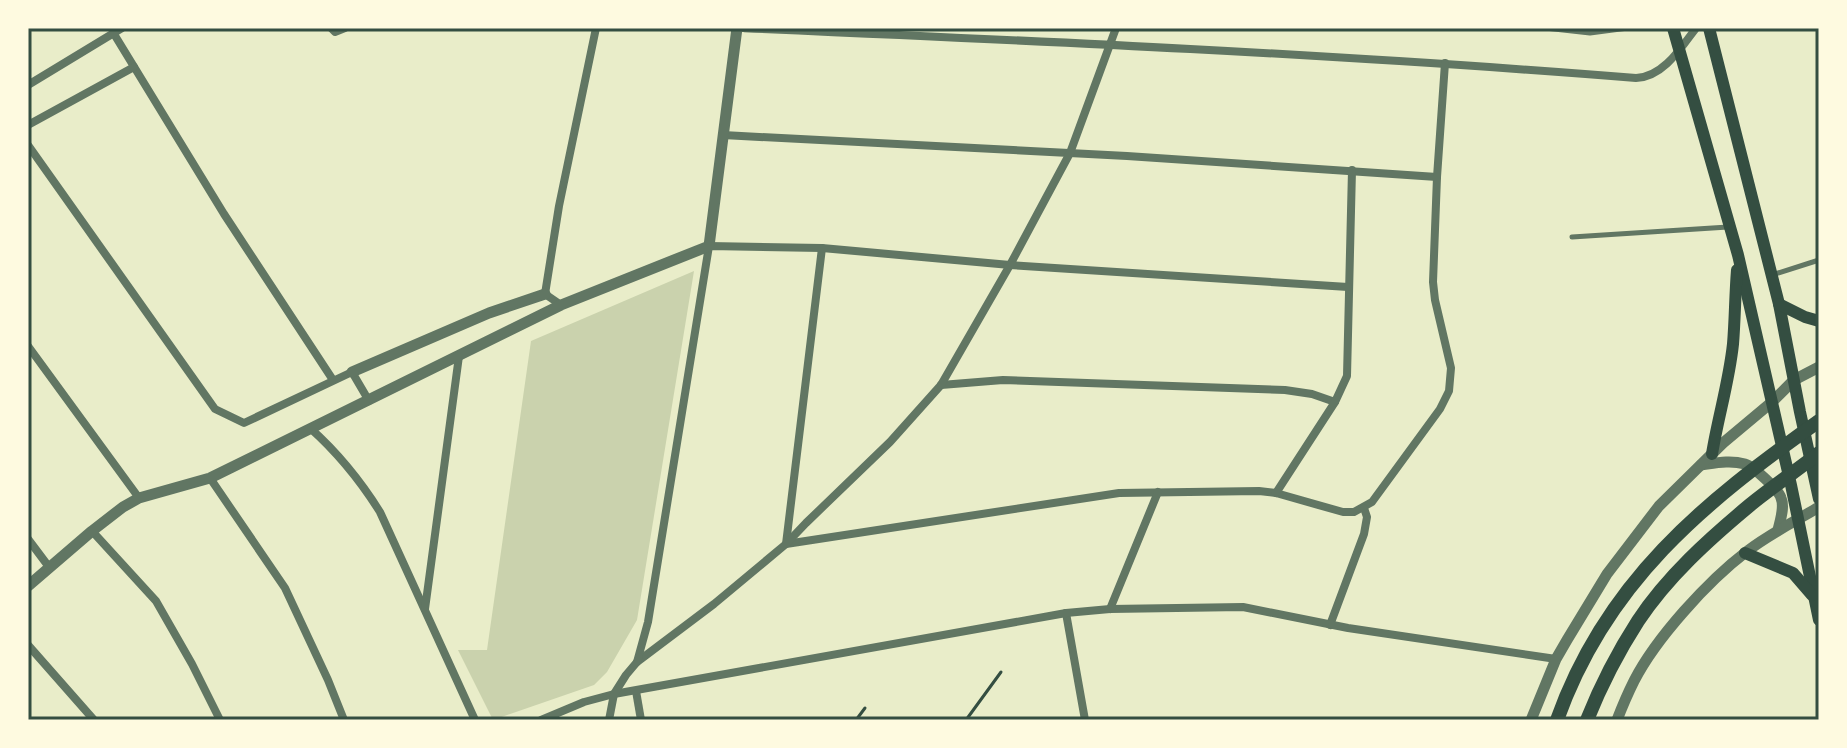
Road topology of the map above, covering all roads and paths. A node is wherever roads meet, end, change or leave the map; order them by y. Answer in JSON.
{"nodes":[{"id":1,"x":331,"y":28,"type":"edge"},
{"id":2,"x":345,"y":28,"type":"edge"},
{"id":3,"x":596,"y":28,"type":"edge"},
{"id":4,"x":739,"y":28,"type":"edge"},
{"id":5,"x":1116,"y":28,"type":"edge"},
{"id":6,"x":1545,"y":28,"type":"edge"},
{"id":7,"x":1628,"y":28,"type":"edge"},
{"id":8,"x":1673,"y":28,"type":"edge"},
{"id":9,"x":1696,"y":28,"type":"edge"},
{"id":10,"x":1709,"y":28,"type":"edge"},
{"id":11,"x":1616,"y":30,"type":"edge"},
{"id":12,"x":118,"y":31,"type":"edge"},
{"id":13,"x":1110,"y":44,"type":"junction"},
{"id":14,"x":1679,"y":50,"type":"junction"},
{"id":15,"x":1445,"y":63,"type":"junction"},
{"id":16,"x":134,"y":67,"type":"junction"},
{"id":17,"x":28,"y":85,"type":"edge"},
{"id":18,"x":28,"y":125,"type":"edge"},
{"id":19,"x":723,"y":135,"type":"junction"},
{"id":20,"x":28,"y":145,"type":"edge"},
{"id":21,"x":1070,"y":153,"type":"junction"},
{"id":22,"x":1352,"y":170,"type":"junction"},
{"id":23,"x":1437,"y":177,"type":"junction"},
{"id":24,"x":1728,"y":227,"type":"junction"},
{"id":25,"x":1572,"y":237,"type":"dead end"},
{"id":26,"x":709,"y":246,"type":"junction"},
{"id":27,"x":822,"y":248,"type":"junction"},
{"id":28,"x":1738,"y":255,"type":"junction"},
{"id":29,"x":1819,"y":260,"type":"edge"},
{"id":30,"x":1010,"y":265,"type":"junction"},
{"id":31,"x":1771,"y":276,"type":"junction"},
{"id":32,"x":1348,"y":287,"type":"junction"},
{"id":33,"x":545,"y":294,"type":"junction"},
{"id":34,"x":1779,"y":304,"type":"junction"},
{"id":35,"x":561,"y":305,"type":"junction"},
{"id":36,"x":1819,"y":321,"type":"edge"},
{"id":37,"x":28,"y":346,"type":"edge"},
{"id":38,"x":459,"y":356,"type":"junction"},
{"id":39,"x":1819,"y":367,"type":"edge"},
{"id":40,"x":352,"y":372,"type":"junction"},
{"id":41,"x":333,"y":380,"type":"junction"},
{"id":42,"x":1794,"y":380,"type":"junction"},
{"id":43,"x":941,"y":385,"type":"junction"},
{"id":44,"x":369,"y":401,"type":"junction"},
{"id":45,"x":1335,"y":402,"type":"junction"},
{"id":46,"x":1772,"y":402,"type":"junction"},
{"id":47,"x":1819,"y":421,"type":"edge"},
{"id":48,"x":310,"y":428,"type":"junction"},
{"id":49,"x":1819,"y":453,"type":"edge"},
{"id":50,"x":1712,"y":454,"type":"junction"},
{"id":51,"x":1701,"y":465,"type":"junction"},
{"id":52,"x":210,"y":478,"type":"junction"},
{"id":53,"x":1158,"y":492,"type":"junction"},
{"id":54,"x":1276,"y":493,"type":"junction"},
{"id":55,"x":139,"y":498,"type":"junction"},
{"id":56,"x":1819,"y":499,"type":"edge"},
{"id":57,"x":1819,"y":507,"type":"edge"},
{"id":58,"x":1364,"y":508,"type":"junction"},
{"id":59,"x":1798,"y":520,"type":"junction"},
{"id":60,"x":1778,"y":530,"type":"junction"},
{"id":61,"x":92,"y":531,"type":"junction"},
{"id":62,"x":28,"y":539,"type":"edge"},
{"id":63,"x":786,"y":544,"type":"junction"},
{"id":64,"x":1745,"y":553,"type":"junction"},
{"id":65,"x":49,"y":567,"type":"junction"},
{"id":66,"x":28,"y":586,"type":"edge"},
{"id":67,"x":1813,"y":596,"type":"junction"},
{"id":68,"x":1110,"y":609,"type":"junction"},
{"id":69,"x":425,"y":610,"type":"junction"},
{"id":70,"x":1066,"y":613,"type":"junction"},
{"id":71,"x":1819,"y":620,"type":"edge"},
{"id":72,"x":1330,"y":625,"type":"junction"},
{"id":73,"x":28,"y":645,"type":"edge"},
{"id":74,"x":1556,"y":659,"type":"junction"},
{"id":75,"x":637,"y":662,"type":"junction"},
{"id":76,"x":1001,"y":672,"type":"dead end"},
{"id":77,"x":636,"y":691,"type":"junction"},
{"id":78,"x":614,"y":694,"type":"junction"},
{"id":79,"x":865,"y":708,"type":"dead end"},
{"id":80,"x":94,"y":720,"type":"edge"},
{"id":81,"x":220,"y":720,"type":"edge"},
{"id":82,"x":344,"y":720,"type":"edge"},
{"id":83,"x":475,"y":720,"type":"edge"},
{"id":84,"x":541,"y":720,"type":"edge"},
{"id":85,"x":609,"y":720,"type":"edge"},
{"id":86,"x":641,"y":720,"type":"edge"},
{"id":87,"x":856,"y":720,"type":"edge"},
{"id":88,"x":966,"y":720,"type":"edge"},
{"id":89,"x":1085,"y":720,"type":"edge"},
{"id":90,"x":1531,"y":720,"type":"edge"},
{"id":91,"x":1557,"y":720,"type":"edge"},
{"id":92,"x":1587,"y":720,"type":"edge"},
{"id":93,"x":1617,"y":720,"type":"edge"}],
"edges":[{"from":1,"to":2,"type":"street"},
{"from":3,"to":33,"type":"street"},
{"from":4,"to":13,"type":"street"},
{"from":4,"to":19,"type":"street"},
{"from":5,"to":13,"type":"street"},
{"from":6,"to":11,"type":"lane"},
{"from":7,"to":11,"type":"lane"},
{"from":8,"to":14,"type":"main road"},
{"from":9,"to":14,"type":"street"},
{"from":10,"to":31,"type":"main road"},
{"from":12,"to":16,"type":"street"},
{"from":12,"to":17,"type":"street"},
{"from":13,"to":15,"type":"street"},
{"from":13,"to":21,"type":"street"},
{"from":14,"to":15,"type":"street"},
{"from":14,"to":24,"type":"main road"},
{"from":15,"to":23,"type":"street"},
{"from":16,"to":18,"type":"street"},
{"from":16,"to":41,"type":"street"},
{"from":19,"to":21,"type":"street"},
{"from":19,"to":26,"type":"street"},
{"from":20,"to":41,"type":"street"},
{"from":21,"to":22,"type":"street"},
{"from":21,"to":30,"type":"street"},
{"from":22,"to":23,"type":"street"},
{"from":22,"to":32,"type":"street"},
{"from":23,"to":58,"type":"street"},
{"from":24,"to":25,"type":"lane"},
{"from":24,"to":28,"type":"main road"},
{"from":26,"to":27,"type":"street"},
{"from":26,"to":35,"type":"street"},
{"from":26,"to":75,"type":"street"},
{"from":27,"to":30,"type":"street"},
{"from":27,"to":63,"type":"street"},
{"from":28,"to":46,"type":"main road"},
{"from":28,"to":50,"type":"main road"},
{"from":29,"to":31,"type":"lane"},
{"from":30,"to":32,"type":"street"},
{"from":30,"to":43,"type":"street"},
{"from":31,"to":34,"type":"main road"},
{"from":32,"to":45,"type":"street"},
{"from":33,"to":35,"type":"street"},
{"from":33,"to":40,"type":"street"},
{"from":34,"to":36,"type":"main road"},
{"from":34,"to":42,"type":"main road"},
{"from":35,"to":38,"type":"street"},
{"from":37,"to":55,"type":"street"},
{"from":38,"to":44,"type":"street"},
{"from":38,"to":69,"type":"street"},
{"from":39,"to":42,"type":"street"},
{"from":40,"to":41,"type":"street"},
{"from":40,"to":44,"type":"street"},
{"from":42,"to":46,"type":"street"},
{"from":42,"to":56,"type":"main road"},
{"from":43,"to":45,"type":"street"},
{"from":43,"to":63,"type":"street"},
{"from":44,"to":48,"type":"street"},
{"from":45,"to":54,"type":"street"},
{"from":46,"to":50,"type":"street"},
{"from":46,"to":59,"type":"main road"},
{"from":47,"to":91,"type":"main road"},
{"from":48,"to":52,"type":"street"},
{"from":48,"to":69,"type":"street"},
{"from":49,"to":92,"type":"main road"},
{"from":50,"to":51,"type":"street"},
{"from":51,"to":60,"type":"street"},
{"from":51,"to":74,"type":"street"},
{"from":52,"to":55,"type":"street"},
{"from":52,"to":82,"type":"street"},
{"from":53,"to":54,"type":"street"},
{"from":53,"to":63,"type":"street"},
{"from":53,"to":68,"type":"street"},
{"from":54,"to":58,"type":"street"},
{"from":55,"to":61,"type":"street"},
{"from":57,"to":59,"type":"street"},
{"from":58,"to":72,"type":"street"},
{"from":59,"to":60,"type":"street"},
{"from":59,"to":67,"type":"main road"},
{"from":60,"to":64,"type":"street"},
{"from":61,"to":65,"type":"street"},
{"from":61,"to":81,"type":"street"},
{"from":62,"to":65,"type":"street"},
{"from":63,"to":75,"type":"street"},
{"from":64,"to":67,"type":"main road"},
{"from":64,"to":93,"type":"street"},
{"from":65,"to":66,"type":"street"},
{"from":67,"to":71,"type":"main road"},
{"from":68,"to":70,"type":"street"},
{"from":68,"to":72,"type":"street"},
{"from":69,"to":83,"type":"street"},
{"from":70,"to":77,"type":"street"},
{"from":70,"to":89,"type":"street"},
{"from":72,"to":74,"type":"street"},
{"from":73,"to":80,"type":"street"},
{"from":74,"to":90,"type":"street"},
{"from":75,"to":78,"type":"street"},
{"from":76,"to":88,"type":"path"},
{"from":77,"to":78,"type":"street"},
{"from":77,"to":86,"type":"street"},
{"from":78,"to":84,"type":"street"},
{"from":78,"to":85,"type":"street"},
{"from":79,"to":87,"type":"path"}]}
